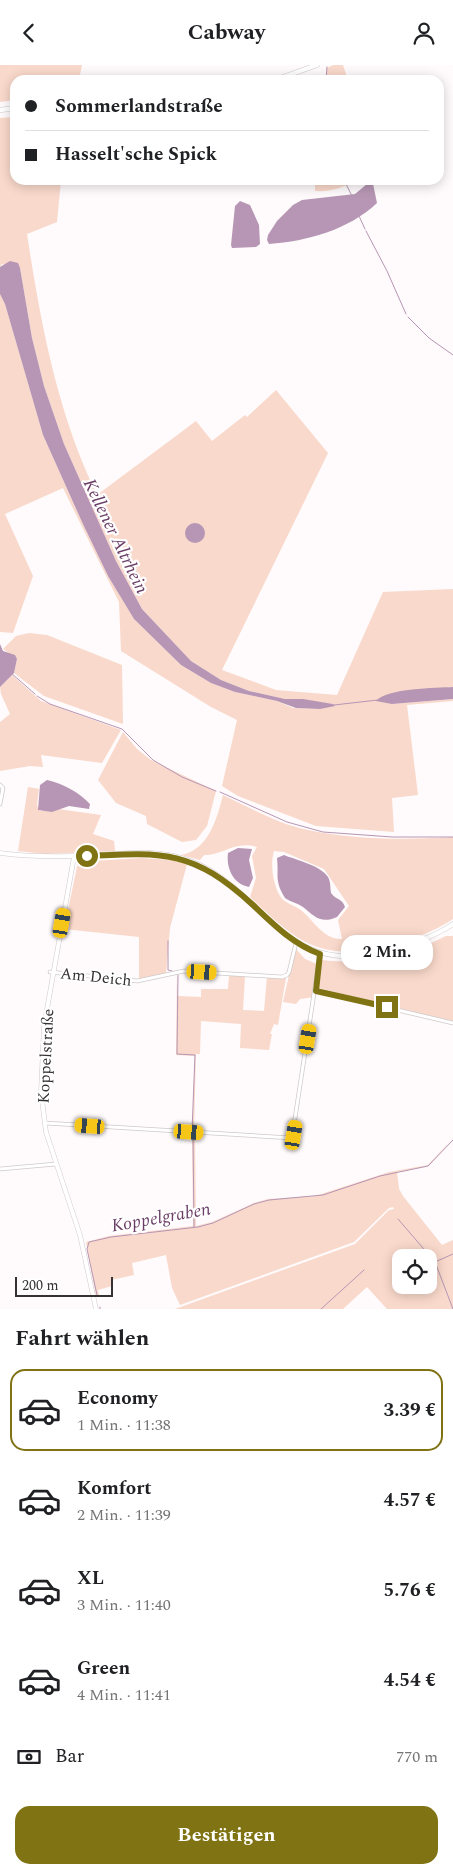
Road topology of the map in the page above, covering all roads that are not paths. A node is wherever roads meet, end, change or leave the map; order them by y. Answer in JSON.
{"nodes":[{"id":1,"x":317,"y":65,"type":"edge"},
{"id":2,"x":289,"y":75,"type":"edge"},
{"id":3,"x":0,"y":785,"type":"edge"},
{"id":4,"x":0,"y":804,"type":"edge"},
{"id":5,"x":0,"y":853,"type":"edge"},
{"id":6,"x":74,"y":857,"type":"junction"},
{"id":7,"x":453,"y":924,"type":"edge"},
{"id":8,"x":296,"y":943,"type":"junction"},
{"id":9,"x":320,"y":954,"type":"junction"},
{"id":10,"x":51,"y":972,"type":"junction"},
{"id":11,"x":316,"y":991,"type":"junction"},
{"id":12,"x":453,"y":1023,"type":"edge"},
{"id":13,"x":44,"y":1123,"type":"junction"},
{"id":14,"x":56,"y":1163,"type":"junction"},
{"id":15,"x":0,"y":1169,"type":"edge"},
{"id":16,"x":96,"y":1309,"type":"edge"}],
"edges":[{"from":1,"to":2,"type":"main road"},
{"from":3,"to":4,"type":"street"},
{"from":5,"to":6,"type":"street"},
{"from":6,"to":8,"type":"street"},
{"from":6,"to":10,"type":"street","name":"Koppelstraße"},
{"from":7,"to":9,"type":"street"},
{"from":8,"to":9,"type":"street"},
{"from":8,"to":10,"type":"street","name":"Am Deich"},
{"from":9,"to":11,"type":"street"},
{"from":10,"to":13,"type":"street","name":"Koppelstraße"},
{"from":11,"to":12,"type":"street"},
{"from":11,"to":13,"type":"street"},
{"from":13,"to":14,"type":"street","name":"Koppelstraße"},
{"from":14,"to":15,"type":"street"},
{"from":14,"to":16,"type":"street","name":"Koppelstraße"}]}
